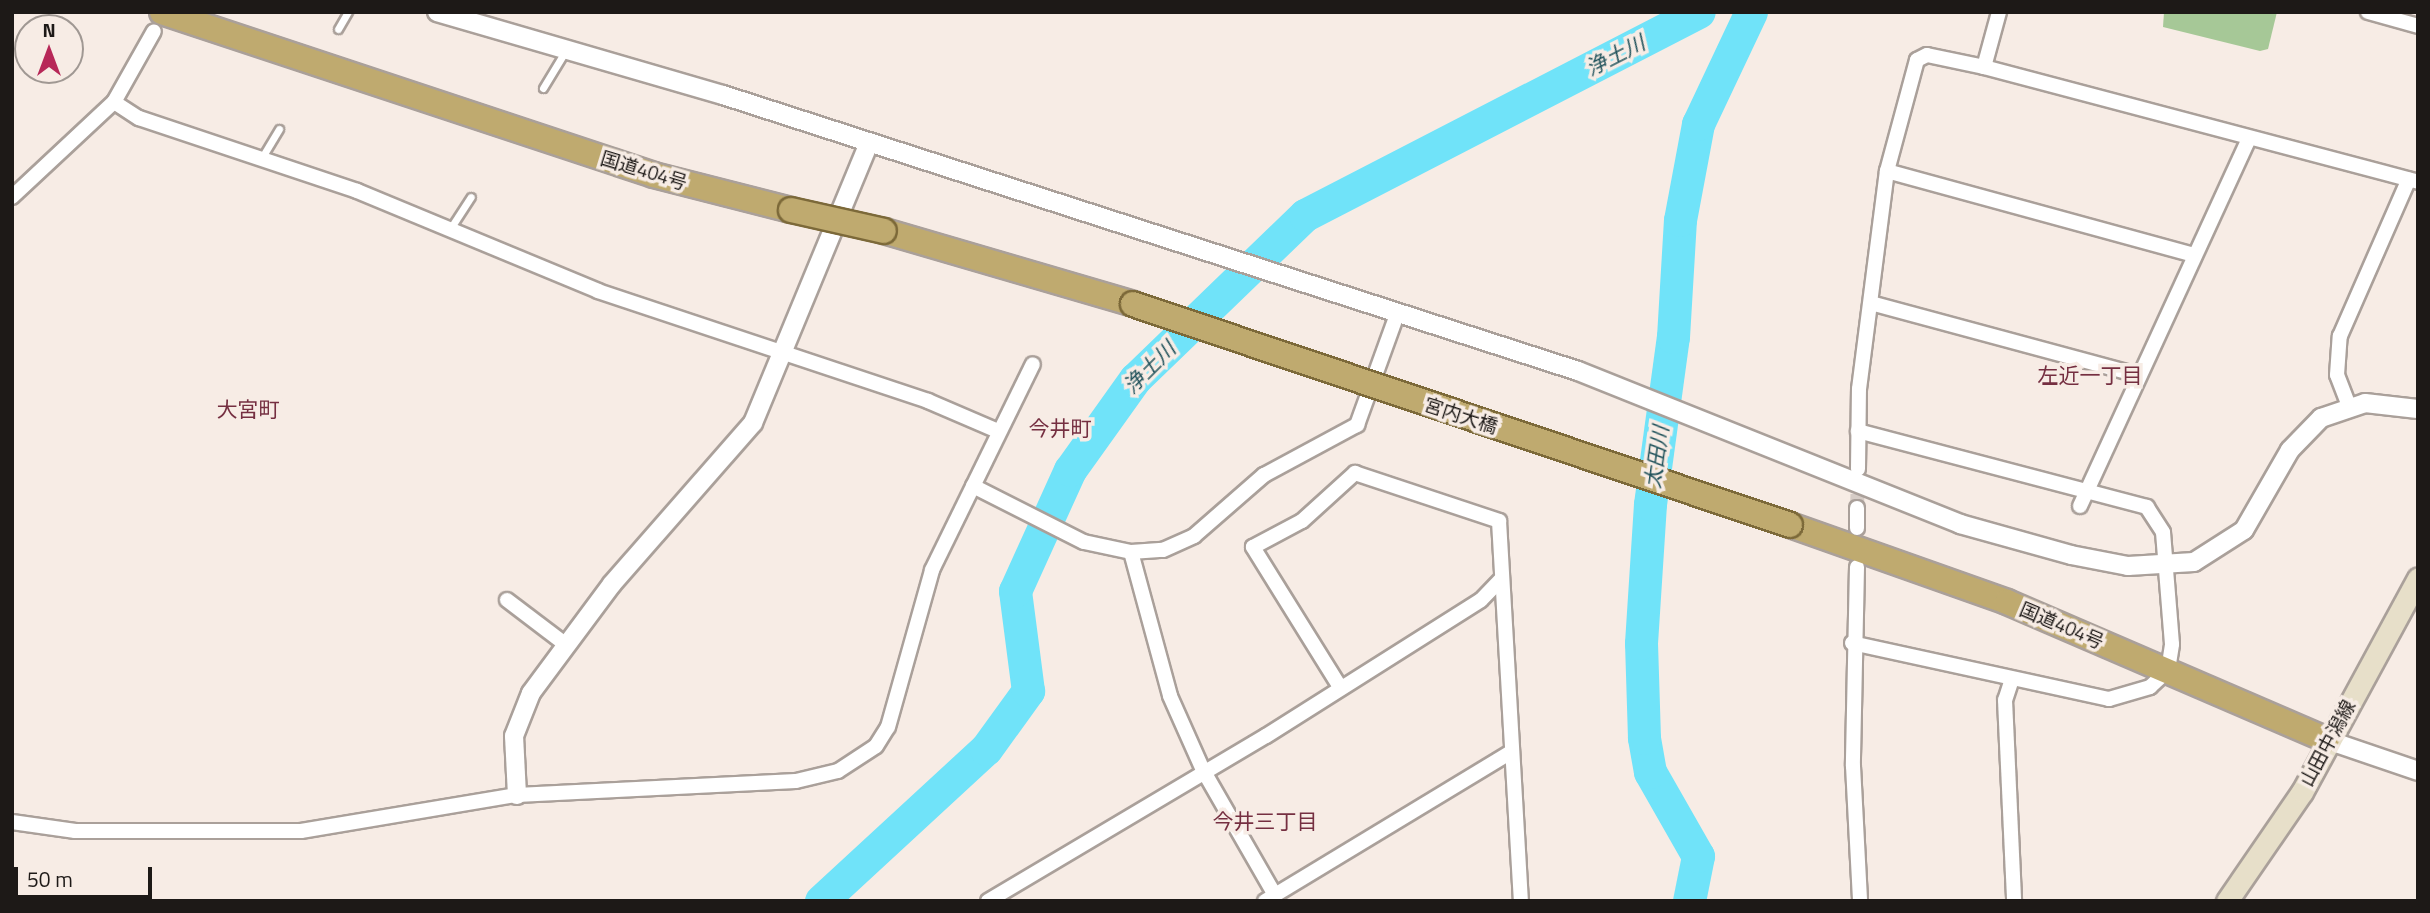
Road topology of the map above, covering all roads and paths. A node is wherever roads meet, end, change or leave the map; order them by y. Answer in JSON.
{"nodes":[{"id":1,"x":348,"y":12,"type":"edge"},
{"id":2,"x":437,"y":12,"type":"edge"},
{"id":3,"x":1999,"y":12,"type":"edge"},
{"id":4,"x":2368,"y":12,"type":"edge"},
{"id":5,"x":158,"y":22,"type":"edge"},
{"id":6,"x":2418,"y":26,"type":"edge"},
{"id":7,"x":338,"y":29,"type":"dead end"},
{"id":8,"x":566,"y":49,"type":"junction"},
{"id":9,"x":1984,"y":67,"type":"junction"},
{"id":10,"x":543,"y":88,"type":"dead end"},
{"id":11,"x":114,"y":102,"type":"junction"},
{"id":12,"x":279,"y":129,"type":"dead end"},
{"id":13,"x":2248,"y":142,"type":"junction"},
{"id":14,"x":869,"y":143,"type":"junction"},
{"id":15,"x":261,"y":160,"type":"junction"},
{"id":16,"x":1887,"y":171,"type":"junction"},
{"id":17,"x":2413,"y":180,"type":"edge"},
{"id":18,"x":12,"y":197,"type":"edge"},
{"id":19,"x":471,"y":197,"type":"dead end"},
{"id":20,"x":450,"y":229,"type":"junction"},
{"id":21,"x":2194,"y":255,"type":"junction"},
{"id":22,"x":1871,"y":303,"type":"junction"},
{"id":23,"x":1133,"y":304,"type":"joint"},
{"id":24,"x":1398,"y":312,"type":"junction"},
{"id":25,"x":785,"y":356,"type":"junction"},
{"id":26,"x":1033,"y":364,"type":"dead end"},
{"id":27,"x":2137,"y":375,"type":"junction"},
{"id":28,"x":2349,"y":406,"type":"junction"},
{"id":29,"x":2418,"y":409,"type":"edge"},
{"id":30,"x":998,"y":431,"type":"junction"},
{"id":31,"x":1858,"y":431,"type":"junction"},
{"id":32,"x":1858,"y":469,"type":"tunnel mouth"},
{"id":33,"x":972,"y":486,"type":"junction"},
{"id":34,"x":2088,"y":488,"type":"junction"},
{"id":35,"x":2080,"y":506,"type":"dead end"},
{"id":36,"x":1857,"y":508,"type":"tunnel mouth"},
{"id":37,"x":1790,"y":525,"type":"joint"},
{"id":38,"x":1857,"y":528,"type":"dead end"},
{"id":39,"x":1131,"y":552,"type":"junction"},
{"id":40,"x":1857,"y":566,"type":"dead end"},
{"id":41,"x":2166,"y":568,"type":"junction"},
{"id":42,"x":2418,"y":578,"type":"edge"},
{"id":43,"x":1500,"y":580,"type":"junction"},
{"id":44,"x":507,"y":600,"type":"dead end"},
{"id":45,"x":1852,"y":643,"type":"junction"},
{"id":46,"x":565,"y":644,"type":"junction"},
{"id":47,"x":2168,"y":670,"type":"junction"},
{"id":48,"x":2012,"y":679,"type":"junction"},
{"id":49,"x":1340,"y":687,"type":"junction"},
{"id":50,"x":2328,"y":740,"type":"junction"},
{"id":51,"x":1511,"y":752,"type":"junction"},
{"id":52,"x":1203,"y":770,"type":"junction"},
{"id":53,"x":2418,"y":771,"type":"edge"},
{"id":54,"x":517,"y":795,"type":"junction"},
{"id":55,"x":12,"y":821,"type":"edge"},
{"id":56,"x":1270,"y":898,"type":"edge"},
{"id":57,"x":988,"y":901,"type":"edge"},
{"id":58,"x":1521,"y":901,"type":"edge"},
{"id":59,"x":1860,"y":901,"type":"edge"},
{"id":60,"x":2014,"y":901,"type":"edge"},
{"id":61,"x":2227,"y":901,"type":"edge"}],
"edges":[{"from":1,"to":7,"type":"lane"},
{"from":2,"to":8,"type":"street"},
{"from":3,"to":9,"type":"street"},
{"from":4,"to":6,"type":"street"},
{"from":5,"to":11,"type":"street"},
{"from":5,"to":23,"type":"highway","name":"国道404号","bridge":true},
{"from":8,"to":10,"type":"lane"},
{"from":8,"to":14,"type":"street"},
{"from":9,"to":13,"type":"street"},
{"from":9,"to":16,"type":"street"},
{"from":11,"to":15,"type":"street"},
{"from":11,"to":18,"type":"street"},
{"from":12,"to":15,"type":"lane"},
{"from":13,"to":17,"type":"street"},
{"from":13,"to":21,"type":"street"},
{"from":14,"to":24,"type":"street"},
{"from":14,"to":25,"type":"street"},
{"from":15,"to":20,"type":"street"},
{"from":16,"to":21,"type":"street"},
{"from":16,"to":22,"type":"street"},
{"from":17,"to":28,"type":"street"},
{"from":19,"to":20,"type":"lane"},
{"from":20,"to":25,"type":"street"},
{"from":21,"to":27,"type":"street"},
{"from":22,"to":27,"type":"street"},
{"from":22,"to":31,"type":"street"},
{"from":23,"to":37,"type":"highway","name":"宮内大橋","bridge":true},
{"from":24,"to":39,"type":"street"},
{"from":24,"to":41,"type":"street"},
{"from":25,"to":30,"type":"street"},
{"from":25,"to":46,"type":"street"},
{"from":26,"to":30,"type":"street"},
{"from":27,"to":34,"type":"street"},
{"from":28,"to":29,"type":"street"},
{"from":28,"to":41,"type":"street"},
{"from":30,"to":33,"type":"street"},
{"from":31,"to":32,"type":"street"},
{"from":31,"to":34,"type":"street"},
{"from":33,"to":39,"type":"street"},
{"from":33,"to":54,"type":"street"},
{"from":34,"to":35,"type":"street"},
{"from":34,"to":41,"type":"street"},
{"from":36,"to":38,"type":"street"},
{"from":37,"to":47,"type":"highway","name":"国道404号"},
{"from":39,"to":52,"type":"street"},
{"from":40,"to":45,"type":"street"},
{"from":41,"to":47,"type":"street"},
{"from":42,"to":50,"type":"main road","name":"山田中潟線"},
{"from":43,"to":49,"type":"street"},
{"from":43,"to":49,"type":"street"},
{"from":43,"to":51,"type":"street"},
{"from":44,"to":46,"type":"street"},
{"from":45,"to":48,"type":"street"},
{"from":45,"to":59,"type":"street"},
{"from":46,"to":54,"type":"street"},
{"from":47,"to":48,"type":"street"},
{"from":47,"to":50,"type":"highway","name":"国道404号"},
{"from":48,"to":60,"type":"street"},
{"from":49,"to":52,"type":"street"},
{"from":50,"to":53,"type":"street"},
{"from":50,"to":61,"type":"main road","name":"山田中潟線"},
{"from":51,"to":56,"type":"street"},
{"from":51,"to":58,"type":"street"},
{"from":52,"to":56,"type":"street"},
{"from":52,"to":57,"type":"street"},
{"from":54,"to":55,"type":"street"}]}
